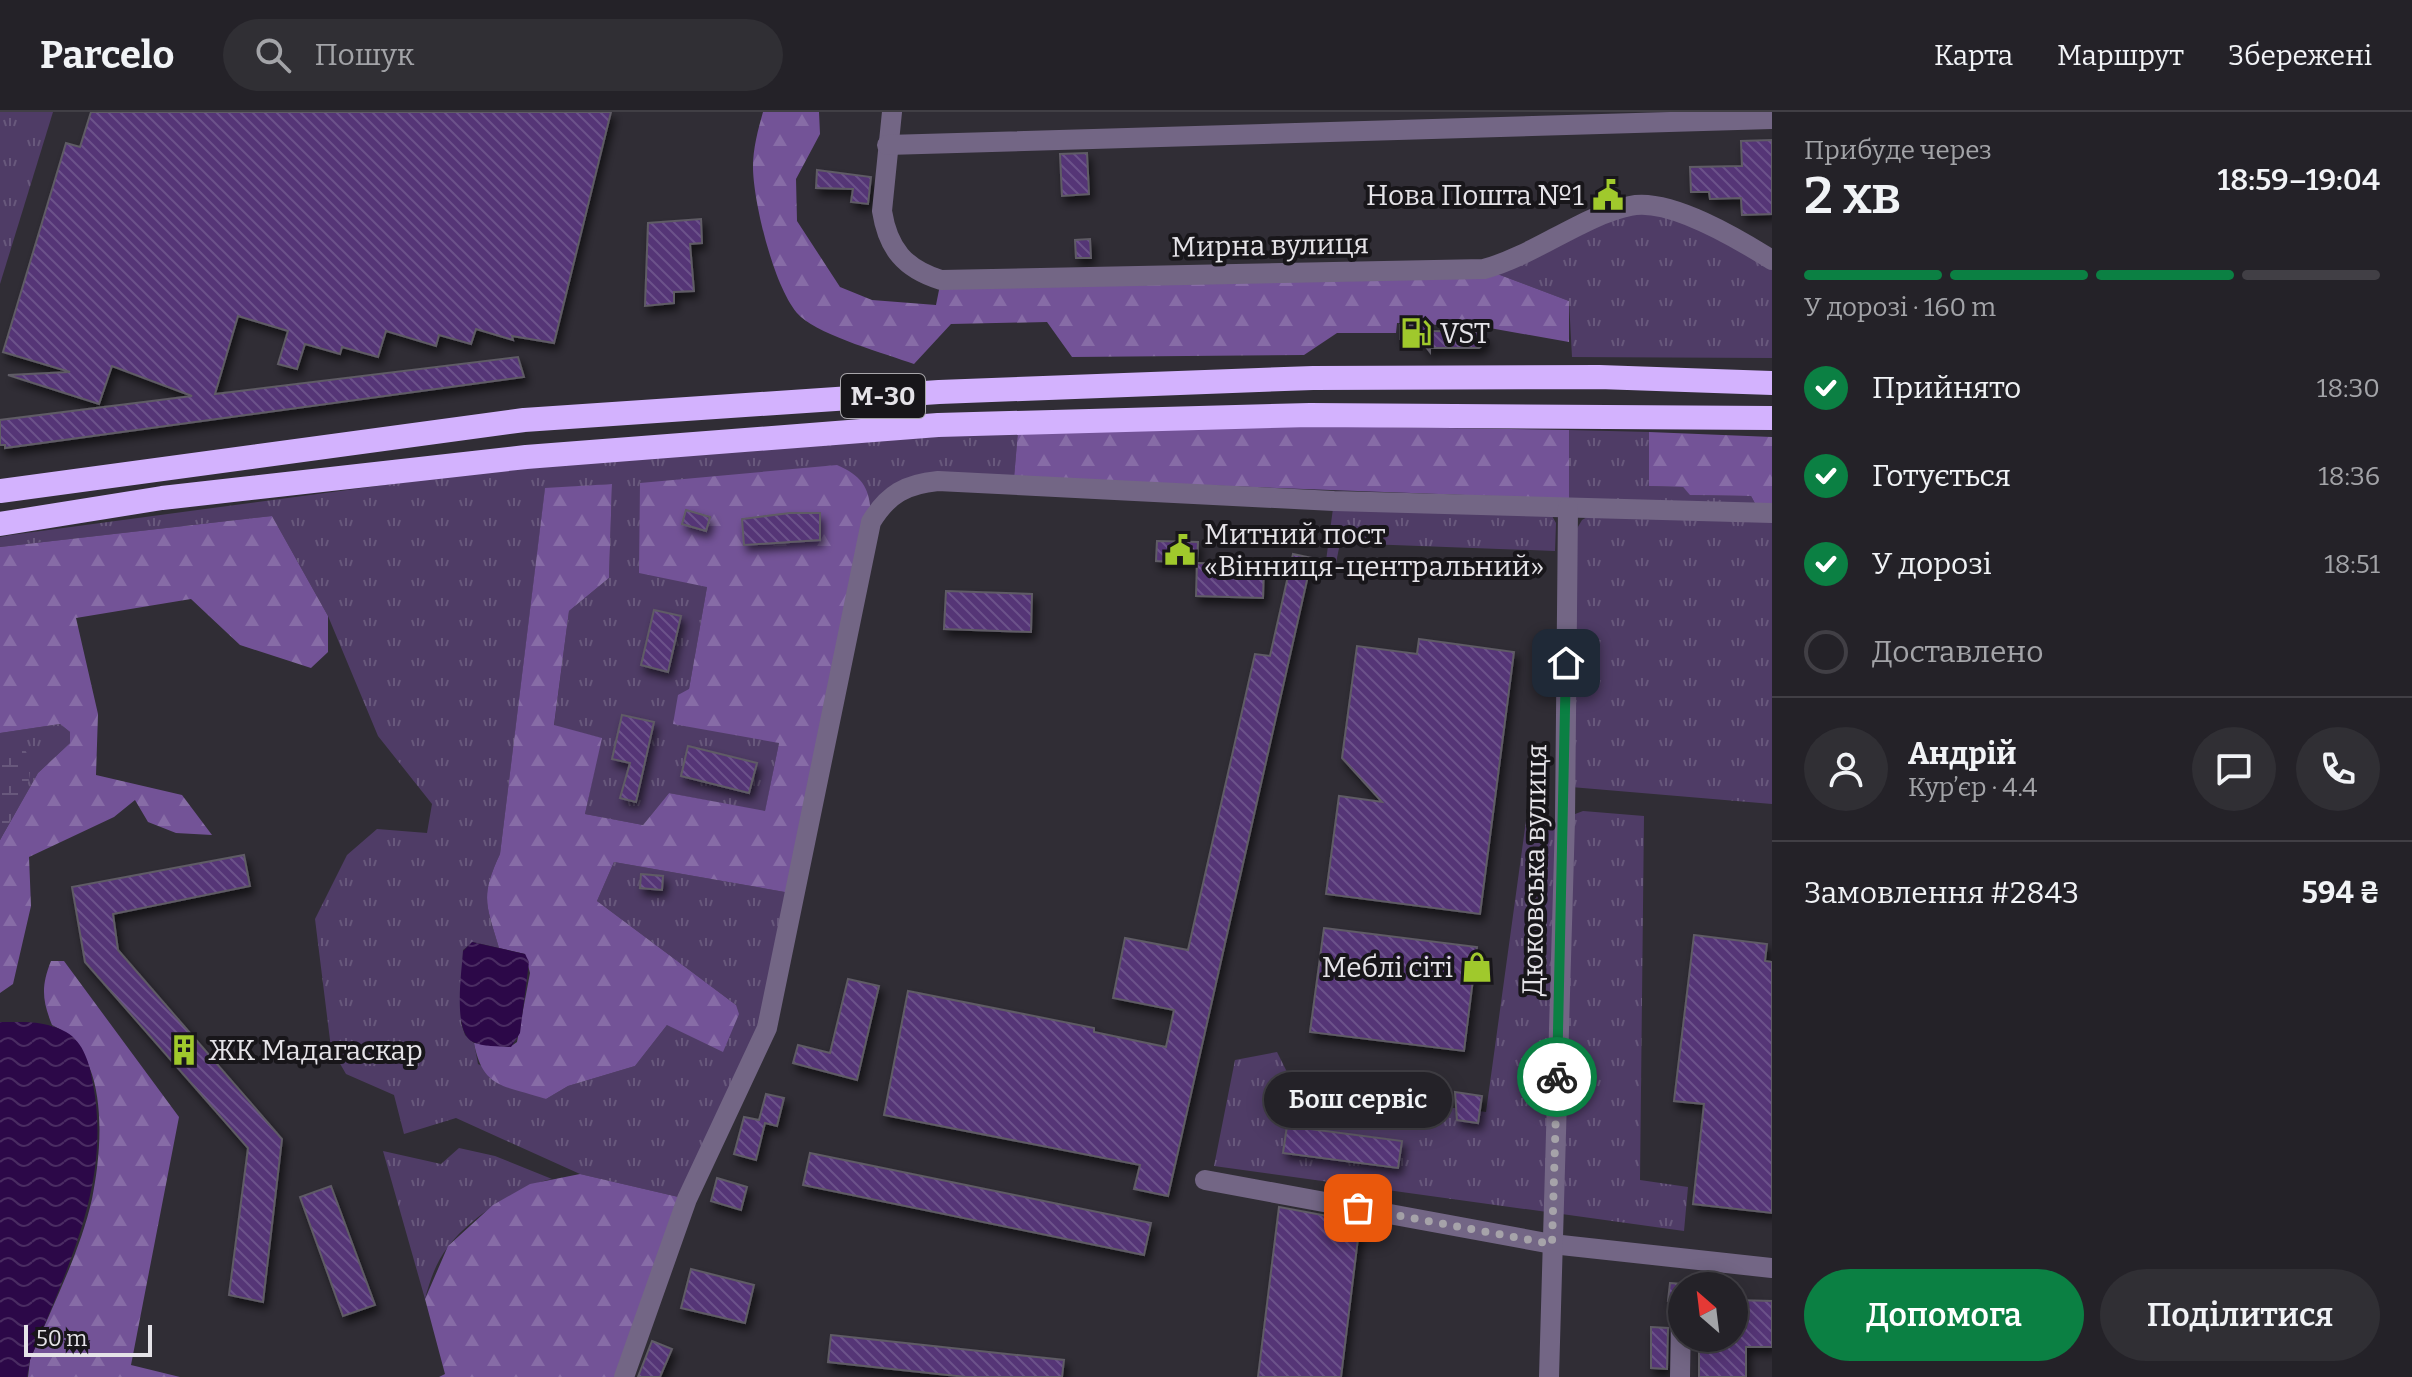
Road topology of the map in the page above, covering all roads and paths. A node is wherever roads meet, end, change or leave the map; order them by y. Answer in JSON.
{"nodes":[{"id":1,"x":892,"y":112,"type":"edge"},
{"id":2,"x":1772,"y":119,"type":"edge"},
{"id":3,"x":887,"y":145,"type":"junction"},
{"id":4,"x":1772,"y":260,"type":"edge"},
{"id":5,"x":1772,"y":383,"type":"edge"},
{"id":6,"x":1772,"y":418,"type":"edge"},
{"id":7,"x":0,"y":491,"type":"edge"},
{"id":8,"x":1568,"y":508,"type":"junction"},
{"id":9,"x":1772,"y":513,"type":"edge"},
{"id":10,"x":0,"y":524,"type":"edge"},
{"id":11,"x":1205,"y":1180,"type":"dead end"},
{"id":12,"x":1552,"y":1244,"type":"junction"},
{"id":13,"x":1772,"y":1268,"type":"edge"},
{"id":14,"x":1680,"y":1352,"type":"edge"},
{"id":15,"x":624,"y":1377,"type":"edge"},
{"id":16,"x":1549,"y":1377,"type":"edge"},
{"id":17,"x":1680,"y":1377,"type":"edge"}],
"edges":[{"from":1,"to":3,"type":"street","name":"Мирна вулиця"},
{"from":2,"to":3,"type":"street"},
{"from":3,"to":4,"type":"street","name":"Мирна вулиця"},
{"from":5,"to":7,"type":"highway","number":"М-30"},
{"from":6,"to":10,"type":"highway","number":"М-30"},
{"from":8,"to":9,"type":"street"},
{"from":8,"to":12,"type":"street","name":"Дюковська вулиця"},
{"from":8,"to":15,"type":"street"},
{"from":11,"to":12,"type":"street"},
{"from":12,"to":13,"type":"street"},
{"from":12,"to":16,"type":"street","name":"Дюковська вулиця"},
{"from":14,"to":17,"type":"street"}]}
